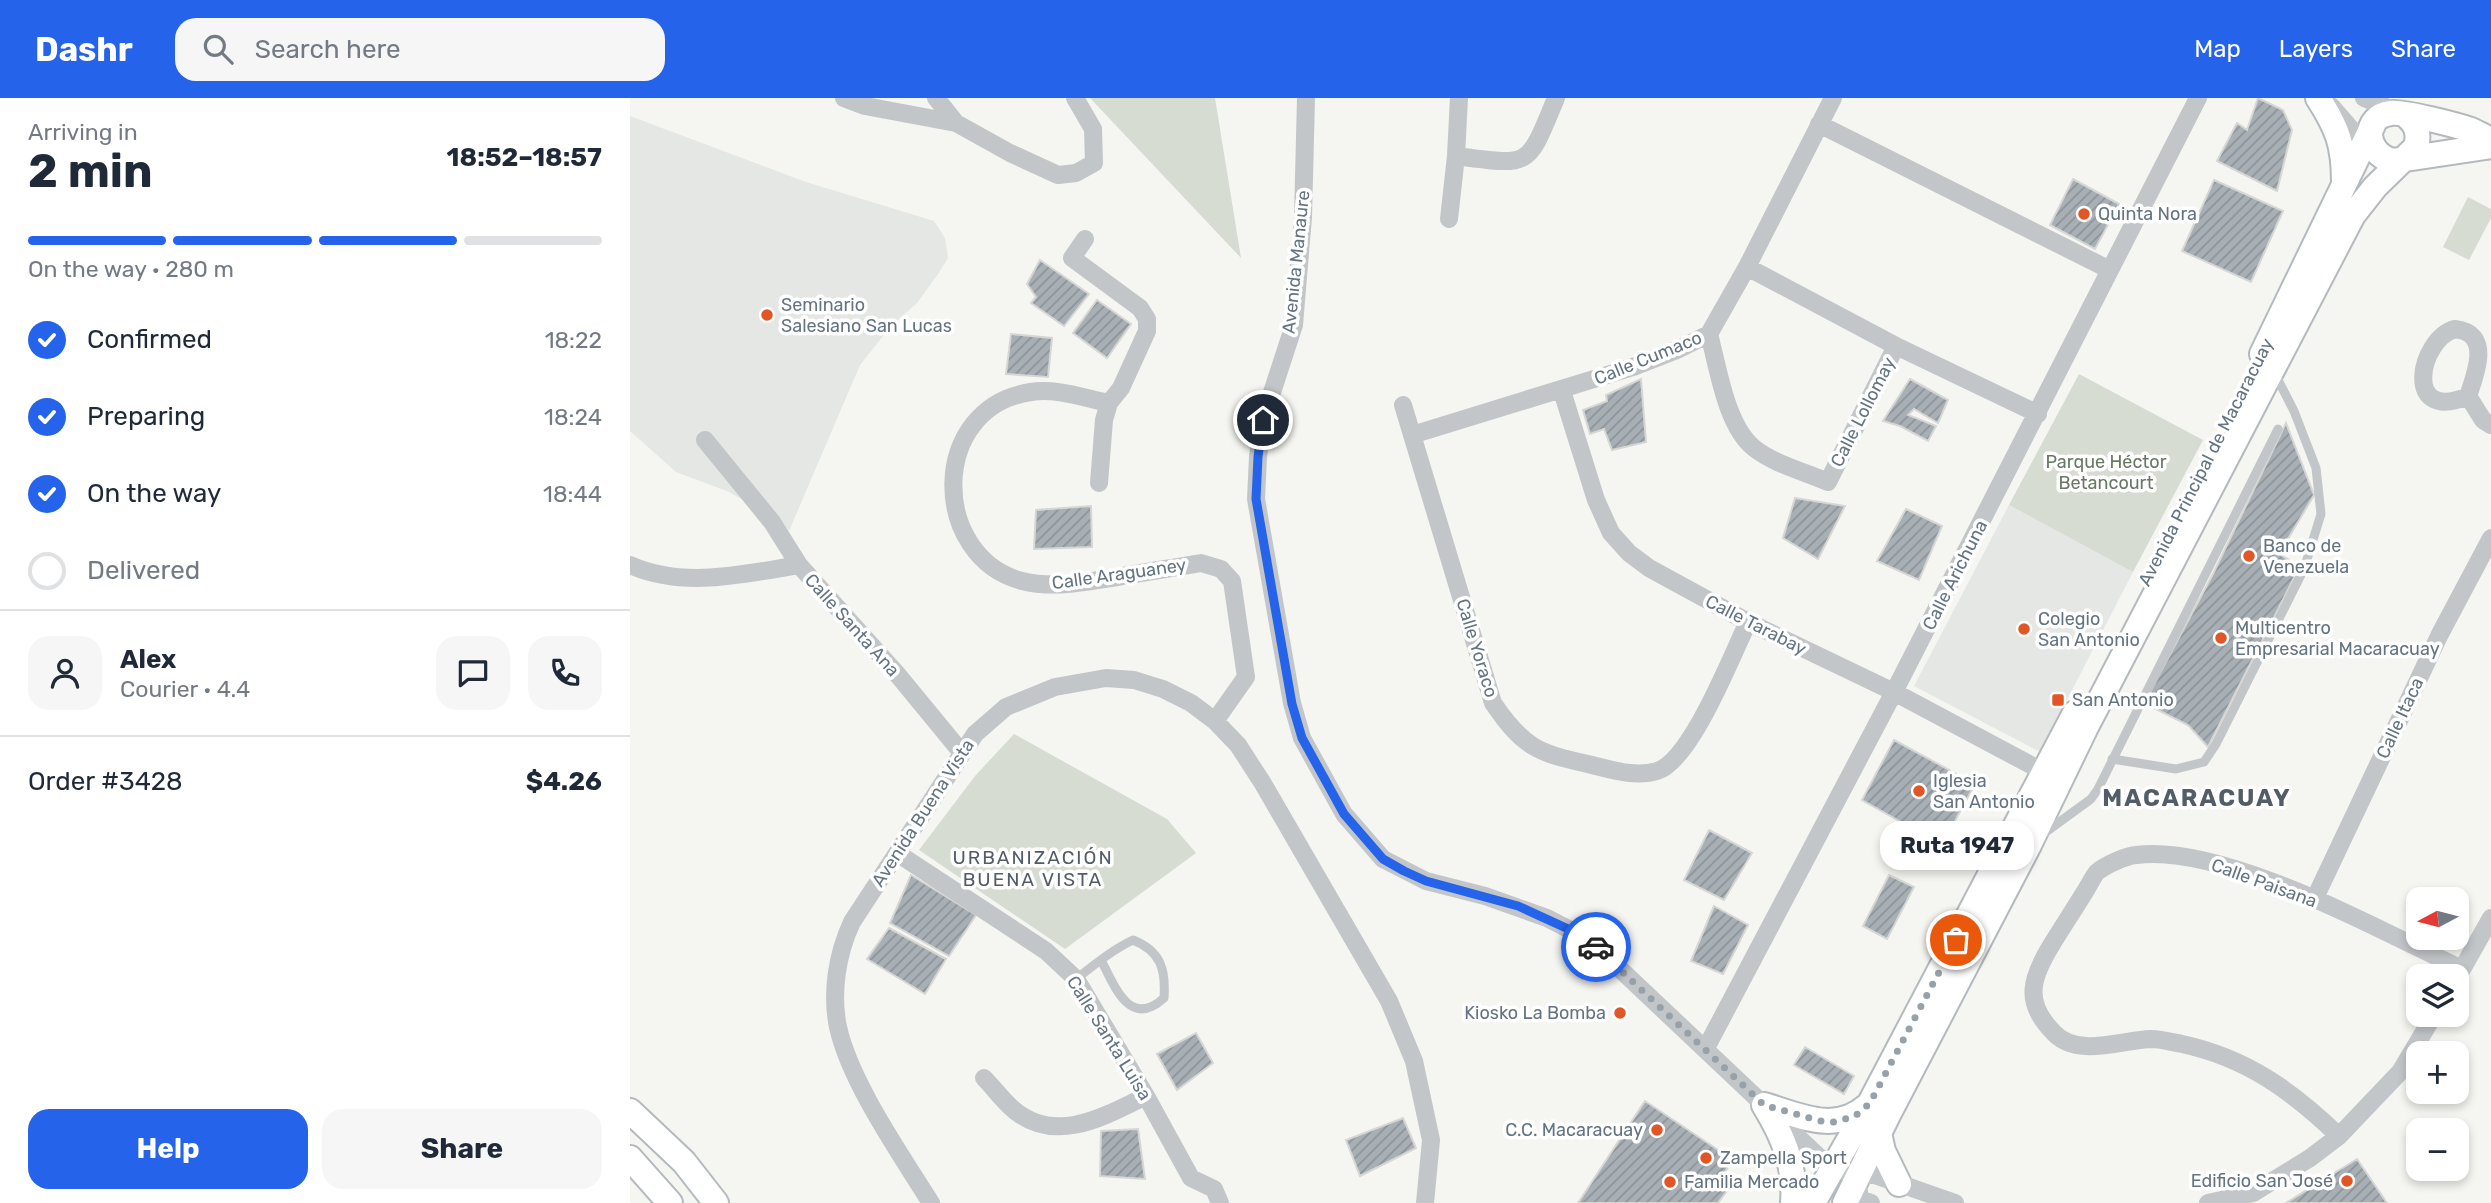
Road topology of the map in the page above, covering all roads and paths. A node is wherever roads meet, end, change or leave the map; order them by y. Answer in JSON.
{"nodes":[{"id":1,"x":844,"y":98,"type":"edge"},
{"id":2,"x":936,"y":98,"type":"edge"},
{"id":3,"x":1075,"y":98,"type":"edge"},
{"id":4,"x":1306,"y":98,"type":"edge"},
{"id":5,"x":1458,"y":98,"type":"edge"},
{"id":6,"x":1556,"y":98,"type":"edge"},
{"id":7,"x":1833,"y":98,"type":"edge"},
{"id":8,"x":2199,"y":98,"type":"edge"},
{"id":9,"x":2321,"y":98,"type":"edge"},
{"id":10,"x":2364,"y":98,"type":"edge"},
{"id":11,"x":2404,"y":114,"type":"junction"},
{"id":12,"x":956,"y":123,"type":"junction"},
{"id":13,"x":1819,"y":124,"type":"junction"},
{"id":14,"x":2371,"y":140,"type":"junction"},
{"id":15,"x":2491,"y":143,"type":"edge"},
{"id":16,"x":1456,"y":156,"type":"junction"},
{"id":17,"x":2402,"y":160,"type":"junction"},
{"id":18,"x":2344,"y":189,"type":"junction"},
{"id":19,"x":1450,"y":219,"type":"dead end"},
{"id":20,"x":1085,"y":239,"type":"dead end"},
{"id":21,"x":1747,"y":267,"type":"junction"},
{"id":22,"x":2110,"y":270,"type":"junction"},
{"id":23,"x":1709,"y":334,"type":"junction"},
{"id":24,"x":1896,"y":346,"type":"junction"},
{"id":25,"x":2273,"y":369,"type":"junction"},
{"id":26,"x":1562,"y":391,"type":"junction"},
{"id":27,"x":2468,"y":396,"type":"dead end"},
{"id":28,"x":1109,"y":403,"type":"junction"},
{"id":29,"x":1403,"y":405,"type":"dead end"},
{"id":30,"x":2038,"y":414,"type":"junction"},
{"id":31,"x":2491,"y":425,"type":"edge"},
{"id":32,"x":2278,"y":429,"type":"dead end"},
{"id":33,"x":1412,"y":435,"type":"junction"},
{"id":34,"x":705,"y":440,"type":"dead end"},
{"id":35,"x":1099,"y":483,"type":"dead end"},
{"id":36,"x":2491,"y":538,"type":"edge"},
{"id":37,"x":630,"y":565,"type":"edge"},
{"id":38,"x":799,"y":565,"type":"junction"},
{"id":39,"x":1748,"y":622,"type":"junction"},
{"id":40,"x":1894,"y":692,"type":"junction"},
{"id":41,"x":1215,"y":721,"type":"junction"},
{"id":42,"x":962,"y":753,"type":"junction"},
{"id":43,"x":2112,"y":759,"type":"junction"},
{"id":44,"x":2045,"y":772,"type":"junction"},
{"id":45,"x":2029,"y":845,"type":"junction"},
{"id":46,"x":897,"y":853,"type":"junction"},
{"id":47,"x":2314,"y":900,"type":"junction"},
{"id":48,"x":2491,"y":918,"type":"edge"},
{"id":49,"x":1101,"y":960,"type":"junction"},
{"id":50,"x":2442,"y":964,"type":"edge"},
{"id":51,"x":2465,"y":964,"type":"edge"},
{"id":52,"x":1076,"y":979,"type":"junction"},
{"id":53,"x":2427,"y":1027,"type":"edge"},
{"id":54,"x":1706,"y":1048,"type":"junction"},
{"id":55,"x":984,"y":1078,"type":"dead end"},
{"id":56,"x":1146,"y":1096,"type":"junction"},
{"id":57,"x":1870,"y":1103,"type":"junction"},
{"id":58,"x":1764,"y":1105,"type":"junction"},
{"id":59,"x":630,"y":1111,"type":"edge"},
{"id":60,"x":1879,"y":1133,"type":"junction"},
{"id":61,"x":2339,"y":1136,"type":"junction"},
{"id":62,"x":630,"y":1158,"type":"edge"},
{"id":63,"x":1834,"y":1166,"type":"junction"},
{"id":64,"x":1857,"y":1178,"type":"junction"},
{"id":65,"x":1899,"y":1184,"type":"junction"},
{"id":66,"x":2255,"y":1201,"type":"edge"},
{"id":67,"x":670,"y":1203,"type":"edge"},
{"id":68,"x":716,"y":1203,"type":"edge"},
{"id":69,"x":931,"y":1203,"type":"edge"},
{"id":70,"x":1220,"y":1203,"type":"edge"},
{"id":71,"x":1425,"y":1203,"type":"edge"},
{"id":72,"x":1793,"y":1203,"type":"edge"},
{"id":73,"x":1814,"y":1203,"type":"edge"},
{"id":74,"x":1845,"y":1203,"type":"edge"},
{"id":75,"x":1871,"y":1203,"type":"edge"},
{"id":76,"x":1955,"y":1203,"type":"edge"},
{"id":77,"x":2208,"y":1203,"type":"edge"}],
"edges":[{"from":1,"to":12,"type":"street"},
{"from":2,"to":12,"type":"street"},
{"from":3,"to":12,"type":"street"},
{"from":4,"to":54,"type":"street","name":"Avenida Manaure"},
{"from":5,"to":16,"type":"street"},
{"from":6,"to":16,"type":"street"},
{"from":7,"to":13,"type":"street","name":"Calle Cumaco"},
{"from":8,"to":22,"type":"street","name":"Calle Arichuna"},
{"from":9,"to":14,"type":"street"},
{"from":9,"to":18,"type":"street"},
{"from":10,"to":11,"type":"street"},
{"from":11,"to":14,"type":"street"},
{"from":11,"to":15,"type":"street"},
{"from":11,"to":17,"type":"street","name":"Avenida Principal de Macaracuay"},
{"from":13,"to":21,"type":"street","name":"Calle Cumaco"},
{"from":13,"to":22,"type":"street"},
{"from":14,"to":17,"type":"street"},
{"from":14,"to":18,"type":"street","name":"Avenida Principal de Macaracuay"},
{"from":15,"to":17,"type":"street"},
{"from":16,"to":19,"type":"street"},
{"from":17,"to":25,"type":"street","name":"Avenida Principal de Macaracuay"},
{"from":18,"to":44,"type":"street","name":"Avenida Principal de Macaracuay"},
{"from":20,"to":28,"type":"street"},
{"from":21,"to":23,"type":"street","name":"Calle Cumaco"},
{"from":21,"to":24,"type":"street"},
{"from":22,"to":30,"type":"street","name":"Calle Arichuna"},
{"from":23,"to":24,"type":"street","name":"Calle Lollomay"},
{"from":23,"to":26,"type":"street","name":"Calle Cumaco"},
{"from":24,"to":30,"type":"street"},
{"from":25,"to":43,"type":"lane"},
{"from":25,"to":45,"type":"street","name":"Avenida Principal de Macaracuay"},
{"from":26,"to":33,"type":"street","name":"Calle Cumaco"},
{"from":26,"to":39,"type":"street","name":"Calle Tarabay"},
{"from":27,"to":31,"type":"street"},
{"from":28,"to":35,"type":"street"},
{"from":28,"to":41,"type":"street","name":"Calle Araguaney"},
{"from":29,"to":33,"type":"street","name":"Calle Yoraco"},
{"from":30,"to":40,"type":"street","name":"Calle Arichuna"},
{"from":32,"to":43,"type":"lane"},
{"from":33,"to":39,"type":"street","name":"Calle Yoraco"},
{"from":34,"to":38,"type":"street"},
{"from":36,"to":47,"type":"street","name":"Calle Itaca"},
{"from":37,"to":38,"type":"street","name":"Calle Santa Ana"},
{"from":38,"to":42,"type":"street","name":"Calle Santa Ana"},
{"from":39,"to":40,"type":"street","name":"Calle Tarabay"},
{"from":40,"to":44,"type":"street","name":"Calle Tarabay"},
{"from":40,"to":54,"type":"street","name":"Calle Arichuna"},
{"from":41,"to":42,"type":"street","name":"Avenida Buena Vista"},
{"from":41,"to":71,"type":"street","name":"Avenida Buena Vista"},
{"from":42,"to":46,"type":"street","name":"Avenida Buena Vista"},
{"from":43,"to":45,"type":"lane"},
{"from":44,"to":57,"type":"street","name":"Avenida Principal de Macaracuay"},
{"from":45,"to":60,"type":"street","name":"Avenida Principal de Macaracuay"},
{"from":46,"to":52,"type":"street","name":"Calle Santa Luisa"},
{"from":46,"to":69,"type":"street","name":"Avenida Buena Vista"},
{"from":47,"to":50,"type":"street","name":"Calle Paisana"},
{"from":47,"to":61,"type":"street","name":"Calle Paisana"},
{"from":48,"to":51,"type":"street"},
{"from":49,"to":49,"type":"lane"},
{"from":49,"to":52,"type":"lane"},
{"from":52,"to":56,"type":"street","name":"Calle Santa Luisa"},
{"from":53,"to":61,"type":"street"},
{"from":54,"to":58,"type":"street","name":"Avenida Manaure"},
{"from":55,"to":56,"type":"street"},
{"from":56,"to":70,"type":"street","name":"Calle Santa Luisa"},
{"from":57,"to":58,"type":"street"},
{"from":57,"to":63,"type":"street","name":"Avenida Principal de Macaracuay"},
{"from":58,"to":63,"type":"street","name":"Avenida Manaure"},
{"from":58,"to":72,"type":"street"},
{"from":59,"to":68,"type":"street"},
{"from":60,"to":64,"type":"street","name":"Avenida Principal de Macaracuay"},
{"from":60,"to":65,"type":"street"},
{"from":61,"to":66,"type":"street"},
{"from":62,"to":67,"type":"street"},
{"from":63,"to":64,"type":"street","name":"Avenida Manaure"},
{"from":63,"to":73,"type":"street","name":"Avenida Principal de Macaracuay"},
{"from":64,"to":65,"type":"street"},
{"from":64,"to":74,"type":"street","name":"Avenida Principal de Macaracuay"},
{"from":64,"to":75,"type":"street"},
{"from":65,"to":76,"type":"street"},
{"from":66,"to":77,"type":"street"}]}
